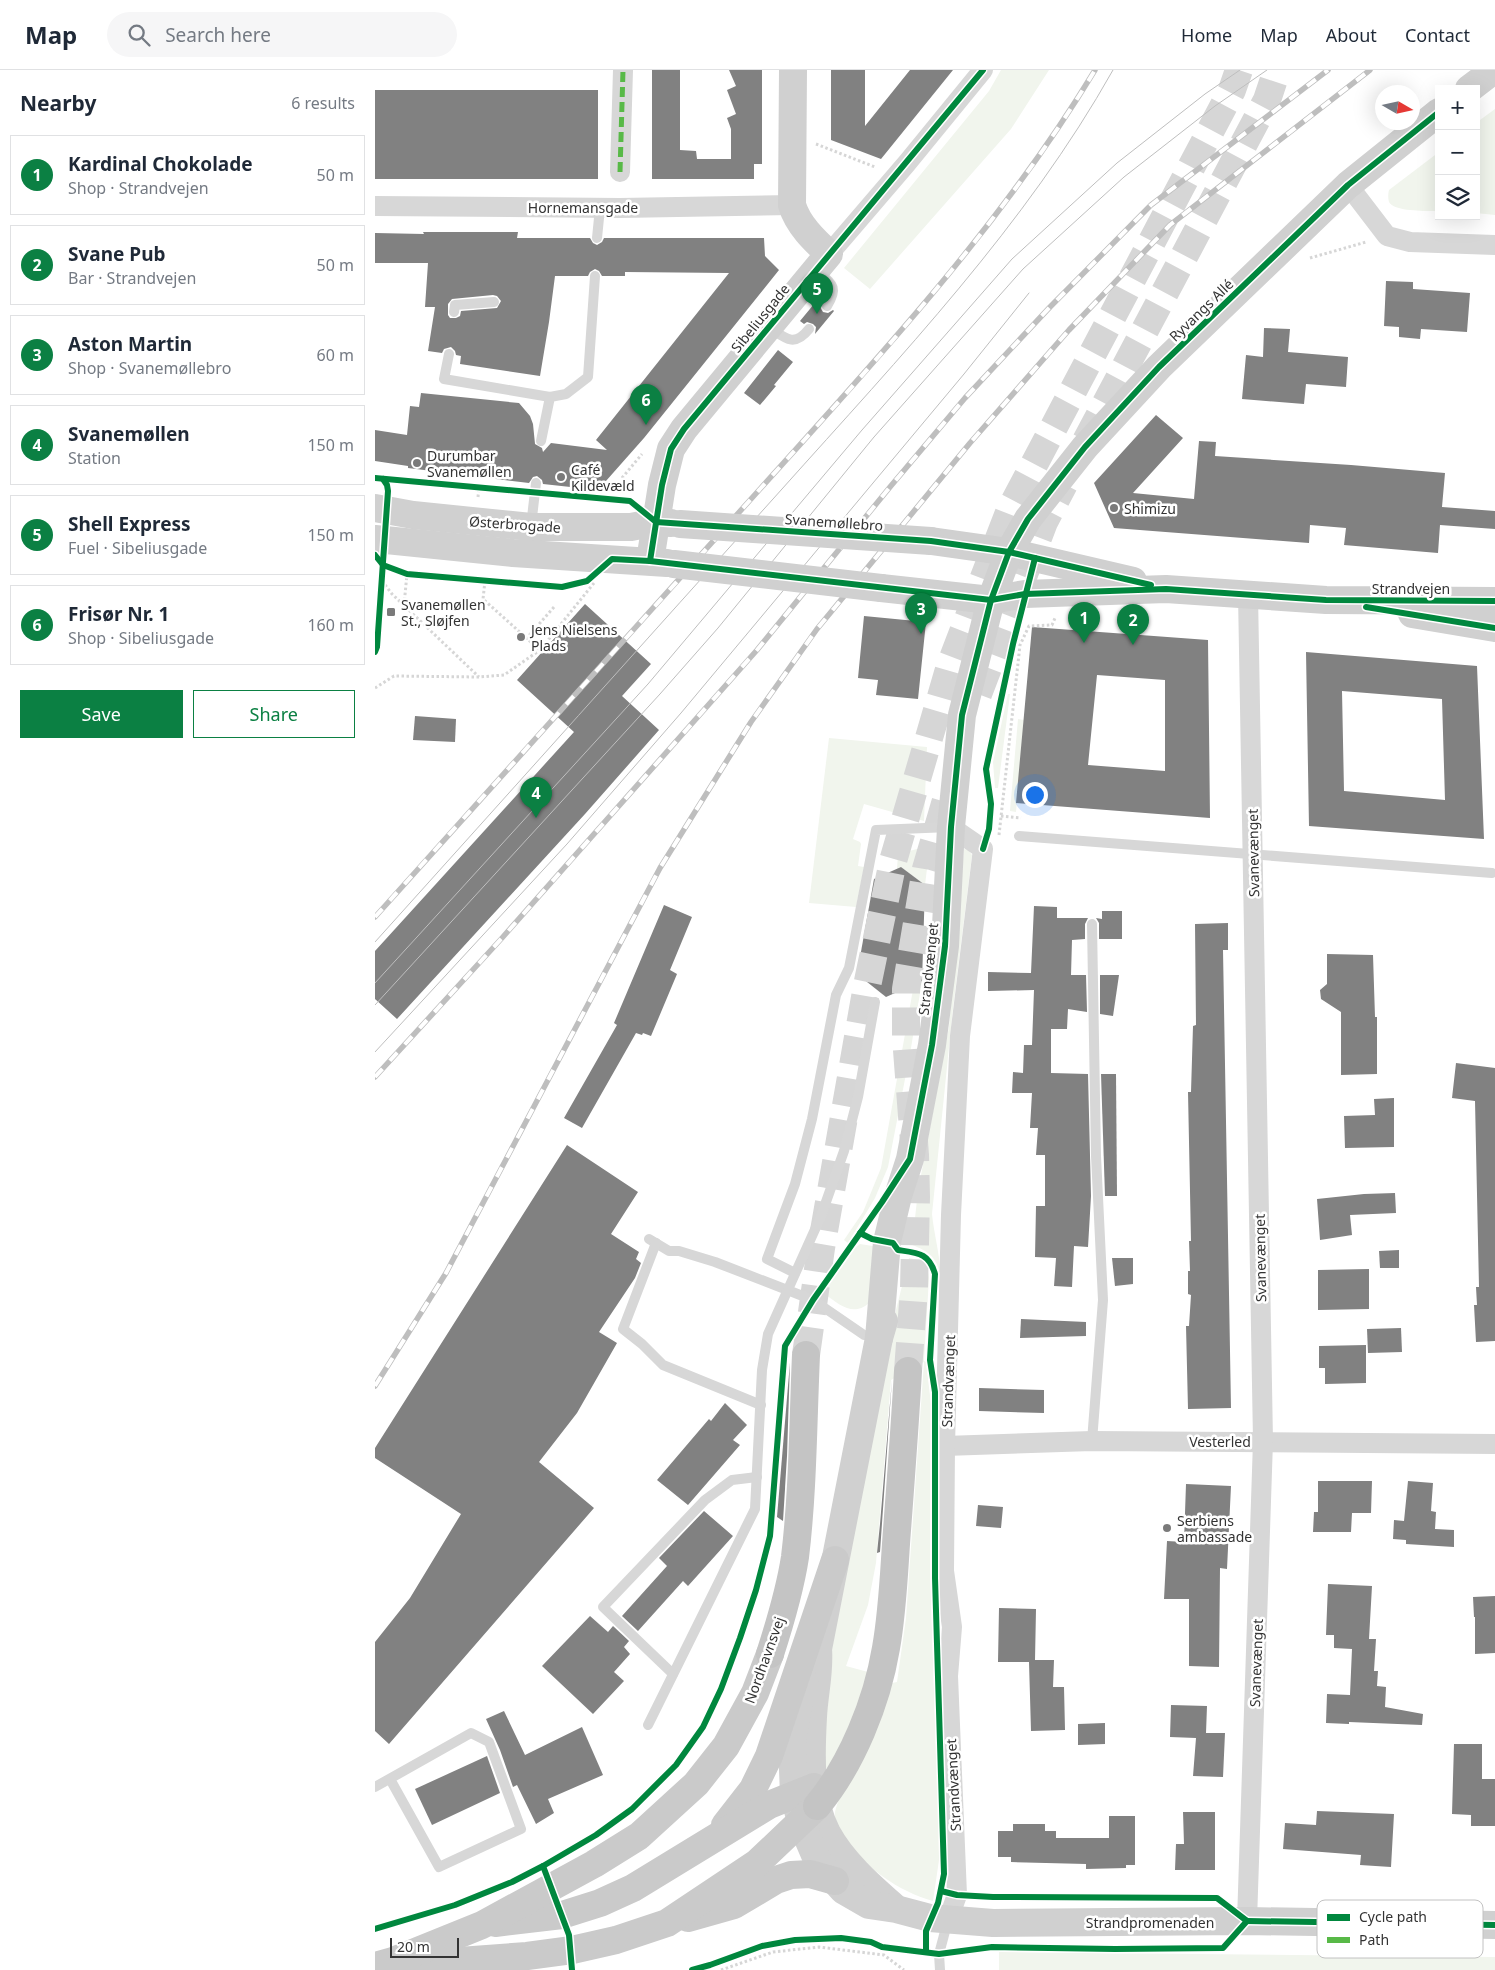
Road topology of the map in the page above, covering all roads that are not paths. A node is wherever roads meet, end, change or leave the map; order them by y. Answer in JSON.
{"nodes":[{"id":1,"x":623,"y":70,"type":"edge"},
{"id":2,"x":793,"y":70,"type":"edge"},
{"id":3,"x":983,"y":70,"type":"edge"},
{"id":4,"x":1494,"y":70,"type":"edge"},
{"id":5,"x":1474,"y":85,"type":"edge"},
{"id":6,"x":1435,"y":115,"type":"edge"},
{"id":7,"x":620,"y":172,"type":"dead end"},
{"id":8,"x":1348,"y":186,"type":"junction"},
{"id":9,"x":792,"y":205,"type":"junction"},
{"id":10,"x":375,"y":206,"type":"edge"},
{"id":11,"x":600,"y":208,"type":"junction"},
{"id":12,"x":597,"y":238,"type":"dead end"},
{"id":13,"x":1495,"y":245,"type":"edge"},
{"id":14,"x":822,"y":262,"type":"junction"},
{"id":15,"x":595,"y":276,"type":"dead end"},
{"id":16,"x":494,"y":302,"type":"dead end"},
{"id":17,"x":827,"y":306,"type":"dead end"},
{"id":18,"x":453,"y":312,"type":"dead end"},
{"id":19,"x":769,"y":326,"type":"junction"},
{"id":20,"x":809,"y":328,"type":"dead end"},
{"id":21,"x":449,"y":354,"type":"dead end"},
{"id":22,"x":551,"y":396,"type":"junction"},
{"id":23,"x":541,"y":441,"type":"dead end"},
{"id":24,"x":536,"y":484,"type":"dead end"},
{"id":25,"x":375,"y":508,"type":"edge"},
{"id":26,"x":668,"y":523,"type":"junction"},
{"id":27,"x":531,"y":527,"type":"junction"},
{"id":28,"x":380,"y":540,"type":"edge"},
{"id":29,"x":1009,"y":552,"type":"junction"},
{"id":30,"x":662,"y":563,"type":"junction"},
{"id":31,"x":1166,"y":589,"type":"junction"},
{"id":32,"x":1248,"y":594,"type":"junction"},
{"id":33,"x":991,"y":600,"type":"junction"},
{"id":34,"x":1326,"y":600,"type":"junction"},
{"id":35,"x":1495,"y":601,"type":"edge"},
{"id":36,"x":1495,"y":628,"type":"edge"},
{"id":37,"x":951,"y":827,"type":"junction"},
{"id":38,"x":1019,"y":836,"type":"dead end"},
{"id":39,"x":1253,"y":854,"type":"junction"},
{"id":40,"x":1492,"y":873,"type":"dead end"},
{"id":41,"x":1092,"y":924,"type":"dead end"},
{"id":42,"x":875,"y":1002,"type":"dead end"},
{"id":43,"x":795,"y":1273,"type":"junction"},
{"id":44,"x":788,"y":1290,"type":"junction"},
{"id":45,"x":879,"y":1338,"type":"junction"},
{"id":46,"x":806,"y":1355,"type":"tunnel mouth"},
{"id":47,"x":909,"y":1371,"type":"tunnel mouth"},
{"id":48,"x":761,"y":1405,"type":"junction"},
{"id":49,"x":1092,"y":1441,"type":"junction"},
{"id":50,"x":1263,"y":1441,"type":"junction"},
{"id":51,"x":1495,"y":1444,"type":"edge"},
{"id":52,"x":945,"y":1446,"type":"junction"},
{"id":53,"x":757,"y":1477,"type":"junction"},
{"id":54,"x":835,"y":1560,"type":"junction"},
{"id":55,"x":770,"y":1654,"type":"joint"},
{"id":56,"x":673,"y":1674,"type":"junction"},
{"id":57,"x":648,"y":1724,"type":"dead end"},
{"id":58,"x":389,"y":1779,"type":"junction"},
{"id":59,"x":375,"y":1787,"type":"edge"},
{"id":60,"x":807,"y":1803,"type":"junction"},
{"id":61,"x":713,"y":1840,"type":"junction"},
{"id":62,"x":594,"y":1864,"type":"junction"},
{"id":63,"x":835,"y":1881,"type":"junction"},
{"id":64,"x":600,"y":1903,"type":"junction"},
{"id":65,"x":896,"y":1909,"type":"junction"},
{"id":66,"x":948,"y":1920,"type":"junction"},
{"id":67,"x":1247,"y":1921,"type":"junction"},
{"id":68,"x":1317,"y":1922,"type":"edge"},
{"id":69,"x":667,"y":1923,"type":"junction"},
{"id":70,"x":481,"y":1925,"type":"junction"},
{"id":71,"x":615,"y":1940,"type":"junction"},
{"id":72,"x":384,"y":1964,"type":"edge"},
{"id":73,"x":939,"y":1970,"type":"edge"}],
"edges":[{"from":1,"to":7,"type":"street"},
{"from":2,"to":9,"type":"street"},
{"from":3,"to":14,"type":"street","name":"Sibeliusgade"},
{"from":4,"to":5,"type":"street"},
{"from":6,"to":8,"type":"street","name":"Ryvangs Allé"},
{"from":8,"to":13,"type":"street"},
{"from":8,"to":29,"type":"street","name":"Ryvangs Allé"},
{"from":9,"to":11,"type":"street","name":"Hornemansgade"},
{"from":9,"to":14,"type":"street"},
{"from":10,"to":11,"type":"street","name":"Hornemansgade"},
{"from":11,"to":12,"type":"lane"},
{"from":14,"to":17,"type":"lane"},
{"from":14,"to":19,"type":"street","name":"Sibeliusgade"},
{"from":15,"to":22,"type":"lane"},
{"from":16,"to":18,"type":"lane"},
{"from":19,"to":20,"type":"lane"},
{"from":19,"to":26,"type":"street","name":"Sibeliusgade"},
{"from":21,"to":22,"type":"lane"},
{"from":22,"to":23,"type":"lane"},
{"from":24,"to":27,"type":"lane"},
{"from":25,"to":27,"type":"street","name":"Østerbrogade"},
{"from":26,"to":27,"type":"street","name":"Østerbrogade"},
{"from":26,"to":29,"type":"street","name":"Svanemøllebro","bridge":true},
{"from":26,"to":30,"type":"street","name":"Sibeliusgade"},
{"from":28,"to":30,"type":"street","name":"Østerbrogade"},
{"from":29,"to":31,"type":"street","name":"Strandvejen"},
{"from":29,"to":33,"type":"street","name":"Ryvangs Allé"},
{"from":30,"to":33,"type":"street","bridge":true},
{"from":31,"to":32,"type":"street","name":"Strandvejen"},
{"from":31,"to":33,"type":"street","name":"Strandvejen"},
{"from":32,"to":34,"type":"street","name":"Strandvejen"},
{"from":32,"to":39,"type":"street","name":"Svanevænget"},
{"from":33,"to":37,"type":"street","name":"Strandvænget"},
{"from":34,"to":35,"type":"street","name":"Strandvejen"},
{"from":34,"to":36,"type":"street","name":"Strandvejen"},
{"from":37,"to":43,"type":"lane"},
{"from":37,"to":45,"type":"street","name":"Strandvænget"},
{"from":37,"to":52,"type":"street","name":"Strandvænget"},
{"from":38,"to":39,"type":"lane"},
{"from":39,"to":40,"type":"lane"},
{"from":39,"to":50,"type":"street","name":"Svanevænget"},
{"from":41,"to":49,"type":"lane"},
{"from":42,"to":43,"type":"lane"},
{"from":43,"to":44,"type":"lane"},
{"from":44,"to":45,"type":"lane"},
{"from":44,"to":48,"type":"lane"},
{"from":44,"to":48,"type":"lane"},
{"from":45,"to":54,"type":"street","name":"Strandvænget"},
{"from":46,"to":55,"type":"highway","name":"Nordhavnsvej"},
{"from":47,"to":60,"type":"highway"},
{"from":48,"to":53,"type":"lane"},
{"from":49,"to":50,"type":"street","name":"Vesterled"},
{"from":49,"to":52,"type":"street","name":"Vesterled"},
{"from":50,"to":51,"type":"street","name":"Vesterled"},
{"from":50,"to":67,"type":"street","name":"Svanevænget"},
{"from":52,"to":66,"type":"street","name":"Strandvænget"},
{"from":53,"to":56,"type":"lane"},
{"from":53,"to":56,"type":"lane"},
{"from":54,"to":60,"type":"street","name":"Strandvænget"},
{"from":54,"to":61,"type":"main road"},
{"from":55,"to":62,"type":"main road","name":"Nordhavnsvej"},
{"from":56,"to":57,"type":"lane"},
{"from":58,"to":58,"type":"lane"},
{"from":58,"to":59,"type":"lane"},
{"from":60,"to":61,"type":"main road"},
{"from":60,"to":63,"type":"street","name":"Strandpromenaden"},
{"from":60,"to":65,"type":"street","name":"Strandpromenaden"},
{"from":60,"to":69,"type":"main road"},
{"from":61,"to":64,"type":"main road"},
{"from":62,"to":64,"type":"main road"},
{"from":62,"to":70,"type":"main road","name":"Nordhavnsvej"},
{"from":63,"to":65,"type":"street","name":"Strandpromenaden"},
{"from":63,"to":69,"type":"main road"},
{"from":64,"to":70,"type":"main road"},
{"from":64,"to":71,"type":"main road"},
{"from":65,"to":66,"type":"street","name":"Strandpromenaden"},
{"from":66,"to":67,"type":"street","name":"Strandpromenaden"},
{"from":66,"to":73,"type":"lane"},
{"from":67,"to":68,"type":"street","name":"Strandpromenaden"},
{"from":69,"to":71,"type":"main road"},
{"from":70,"to":72,"type":"main road"},
{"from":71,"to":72,"type":"main road"}]}
